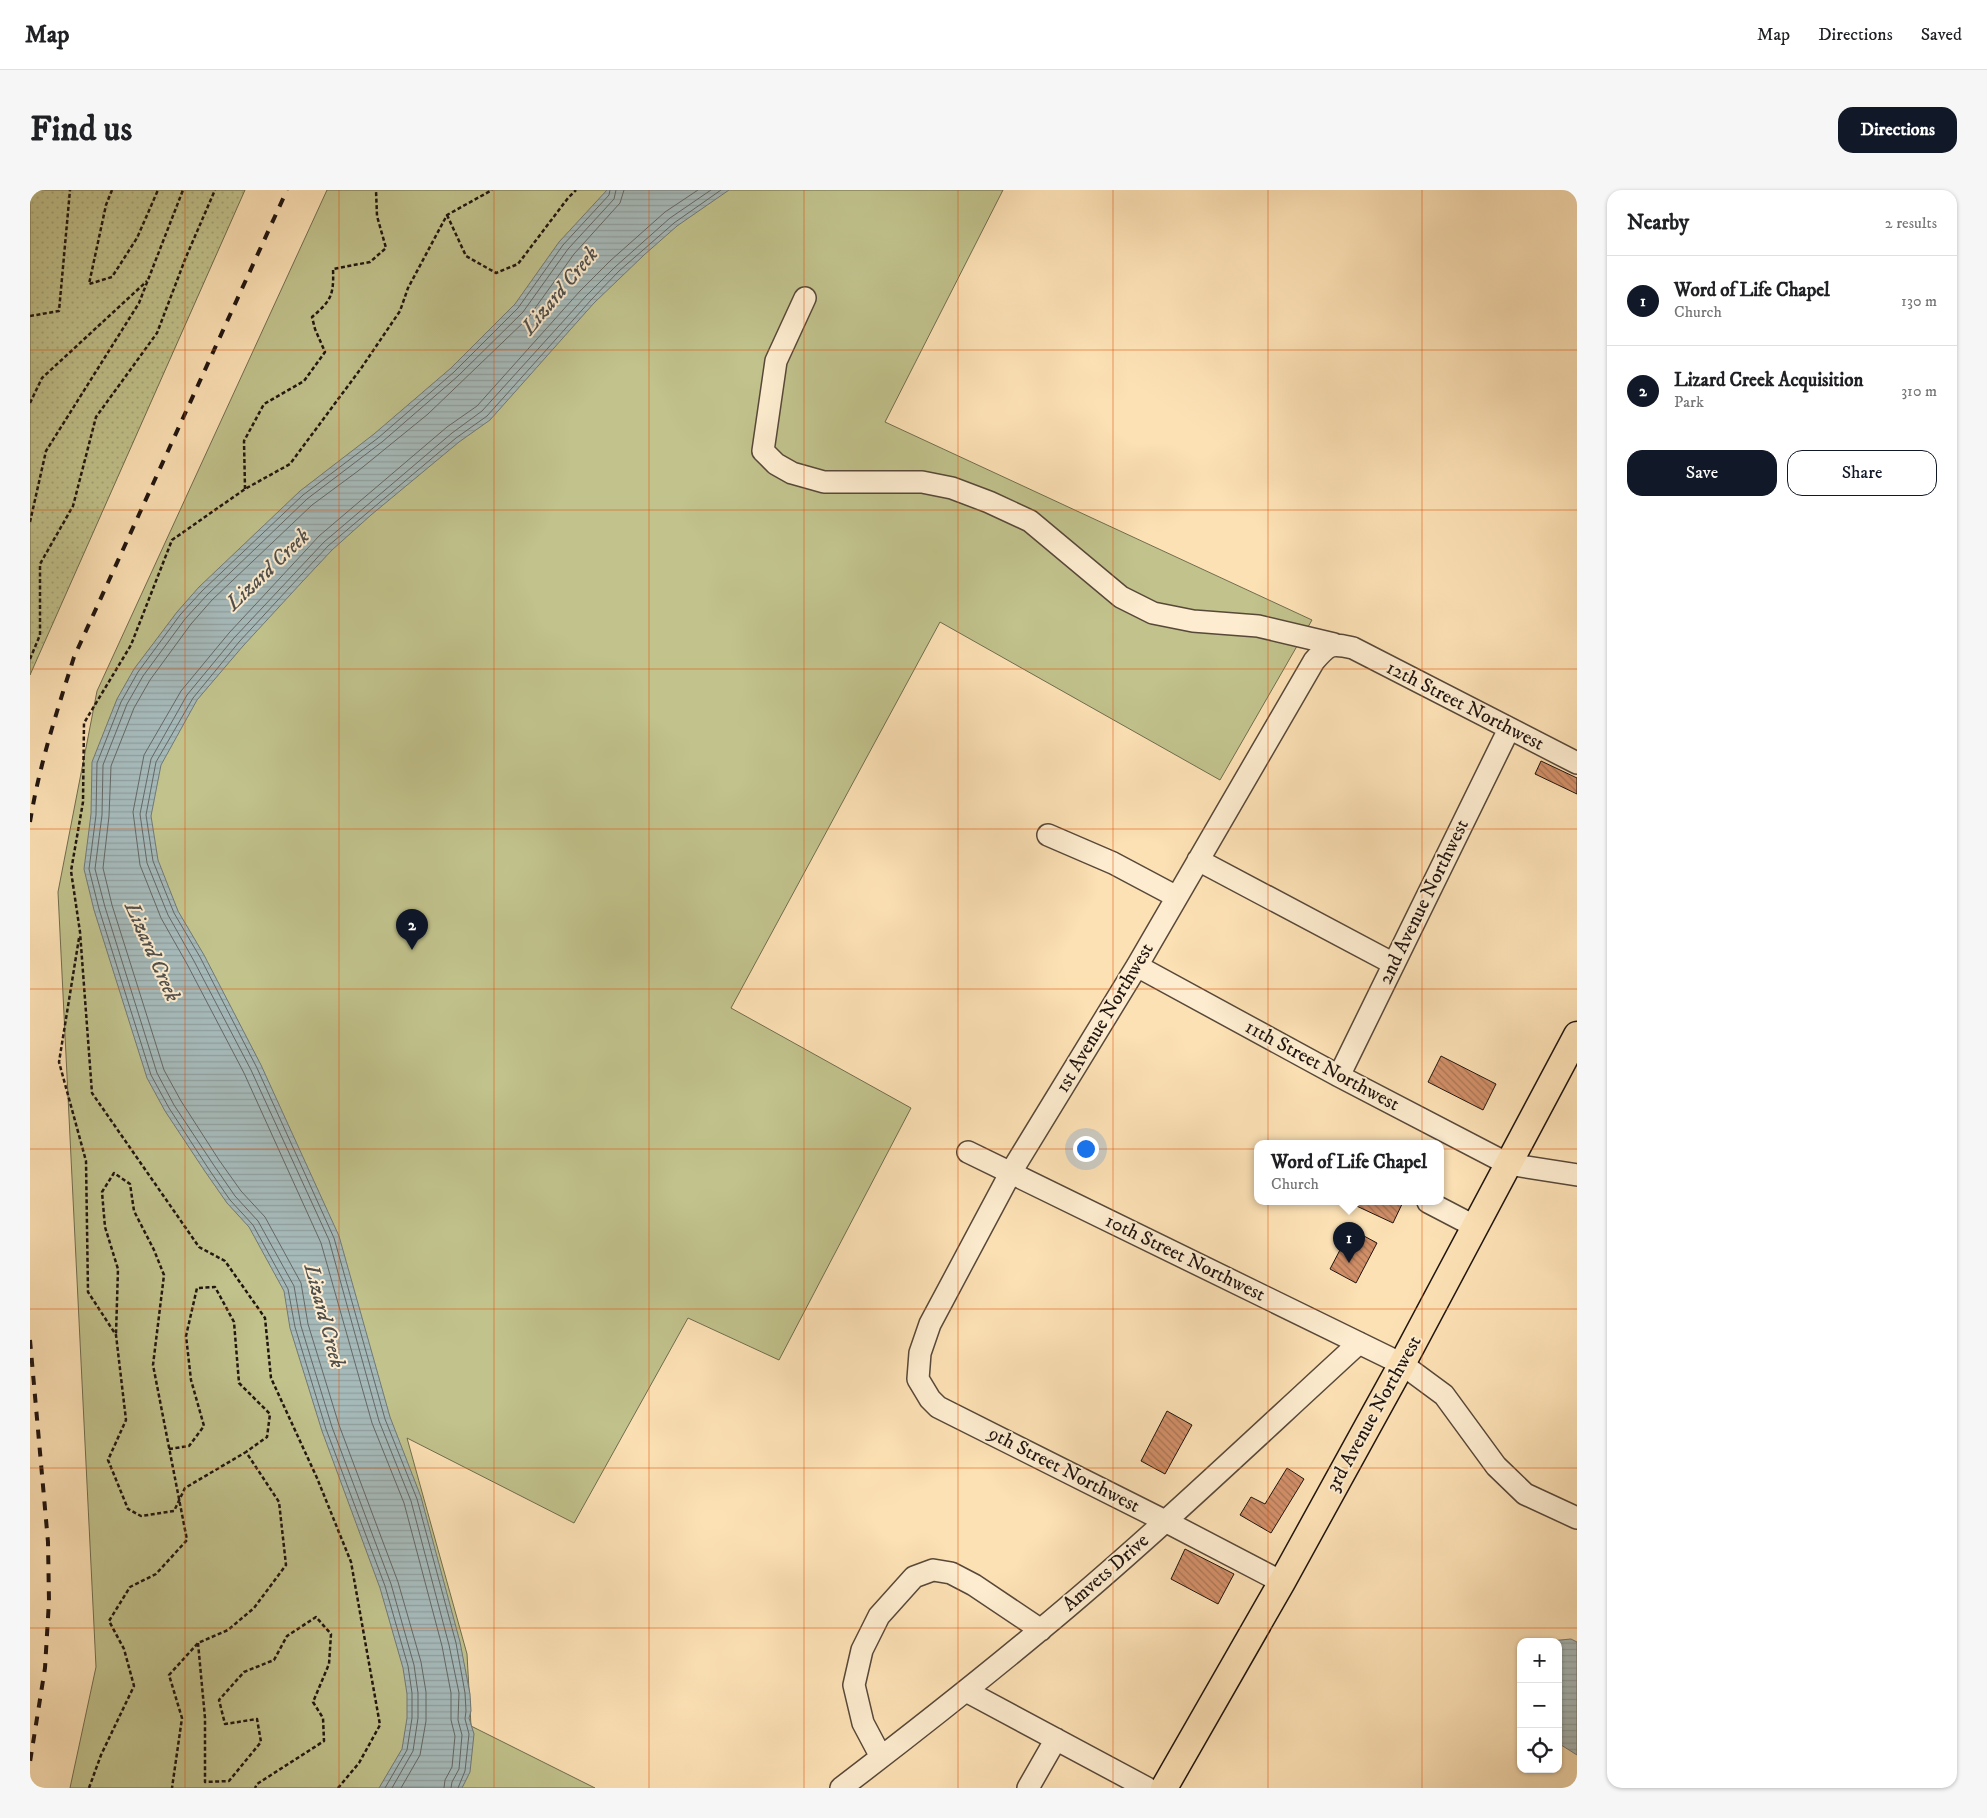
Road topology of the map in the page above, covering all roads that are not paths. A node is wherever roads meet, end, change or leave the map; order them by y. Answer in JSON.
{"nodes":[{"id":1,"x":805,"y":298,"type":"dead end"},
{"id":2,"x":1344,"y":646,"type":"junction"},
{"id":3,"x":1509,"y":729,"type":"junction"},
{"id":4,"x":1577,"y":763,"type":"edge"},
{"id":5,"x":1048,"y":835,"type":"dead end"},
{"id":6,"x":1198,"y":860,"type":"junction"},
{"id":7,"x":1177,"y":897,"type":"junction"},
{"id":8,"x":1394,"y":964,"type":"junction"},
{"id":9,"x":1137,"y":966,"type":"junction"},
{"id":10,"x":1577,"y":1035,"type":"edge"},
{"id":11,"x":1339,"y":1076,"type":"junction"},
{"id":12,"x":968,"y":1152,"type":"dead end"},
{"id":13,"x":1508,"y":1164,"type":"junction"},
{"id":14,"x":1011,"y":1172,"type":"junction"},
{"id":15,"x":1577,"y":1175,"type":"edge"},
{"id":16,"x":1434,"y":1205,"type":"edge"},
{"id":17,"x":1474,"y":1226,"type":"junction"},
{"id":18,"x":1359,"y":1343,"type":"junction"},
{"id":19,"x":1402,"y":1364,"type":"junction"},
{"id":20,"x":952,"y":1414,"type":"joint"},
{"id":21,"x":1577,"y":1518,"type":"edge"},
{"id":22,"x":1165,"y":1521,"type":"junction"},
{"id":23,"x":1282,"y":1582,"type":"junction"},
{"id":24,"x":1041,"y":1630,"type":"junction"},
{"id":25,"x":966,"y":1691,"type":"junction"},
{"id":26,"x":1056,"y":1739,"type":"junction"},
{"id":27,"x":881,"y":1757,"type":"junction"},
{"id":28,"x":841,"y":1788,"type":"edge"},
{"id":29,"x":1028,"y":1788,"type":"edge"},
{"id":30,"x":1147,"y":1788,"type":"edge"},
{"id":31,"x":1164,"y":1788,"type":"edge"}],
"edges":[{"from":1,"to":2,"type":"street","name":"12th Street Northwest"},
{"from":2,"to":3,"type":"street","name":"12th Street Northwest"},
{"from":2,"to":6,"type":"street","name":"1st Avenue Northwest"},
{"from":3,"to":4,"type":"street","name":"12th Street Northwest"},
{"from":3,"to":8,"type":"street","name":"2nd Avenue Northwest"},
{"from":5,"to":7,"type":"street"},
{"from":6,"to":7,"type":"street","name":"1st Avenue Northwest"},
{"from":6,"to":8,"type":"street"},
{"from":7,"to":9,"type":"street","name":"1st Avenue Northwest"},
{"from":8,"to":11,"type":"street","name":"2nd Avenue Northwest"},
{"from":9,"to":11,"type":"street","name":"11th Street Northwest"},
{"from":9,"to":14,"type":"street","name":"1st Avenue Northwest"},
{"from":10,"to":13,"type":"main road","name":"3rd Avenue Northwest"},
{"from":11,"to":13,"type":"street","name":"11th Street Northwest"},
{"from":12,"to":14,"type":"street","name":"10th Street Northwest"},
{"from":13,"to":15,"type":"street","name":"11th Street Northwest"},
{"from":13,"to":17,"type":"main road","name":"3rd Avenue Northwest"},
{"from":14,"to":18,"type":"street","name":"10th Street Northwest"},
{"from":14,"to":20,"type":"street","name":"1st Avenue Northwest"},
{"from":16,"to":17,"type":"street"},
{"from":17,"to":19,"type":"main road","name":"3rd Avenue Northwest"},
{"from":18,"to":19,"type":"street","name":"10th Street Northwest"},
{"from":18,"to":22,"type":"street","name":"Amvets Drive"},
{"from":19,"to":21,"type":"street","name":"10th Street Northwest"},
{"from":19,"to":23,"type":"main road","name":"3rd Avenue Northwest"},
{"from":20,"to":22,"type":"street","name":"9th Street Northwest"},
{"from":22,"to":23,"type":"street","name":"9th Street Northwest"},
{"from":22,"to":24,"type":"street","name":"Amvets Drive"},
{"from":23,"to":31,"type":"main road","name":"3rd Avenue Northwest"},
{"from":24,"to":25,"type":"street","name":"Amvets Drive"},
{"from":24,"to":27,"type":"street"},
{"from":25,"to":26,"type":"street"},
{"from":25,"to":27,"type":"street","name":"Amvets Drive"},
{"from":26,"to":29,"type":"street"},
{"from":26,"to":30,"type":"street"},
{"from":27,"to":28,"type":"street","name":"Amvets Drive"}]}
